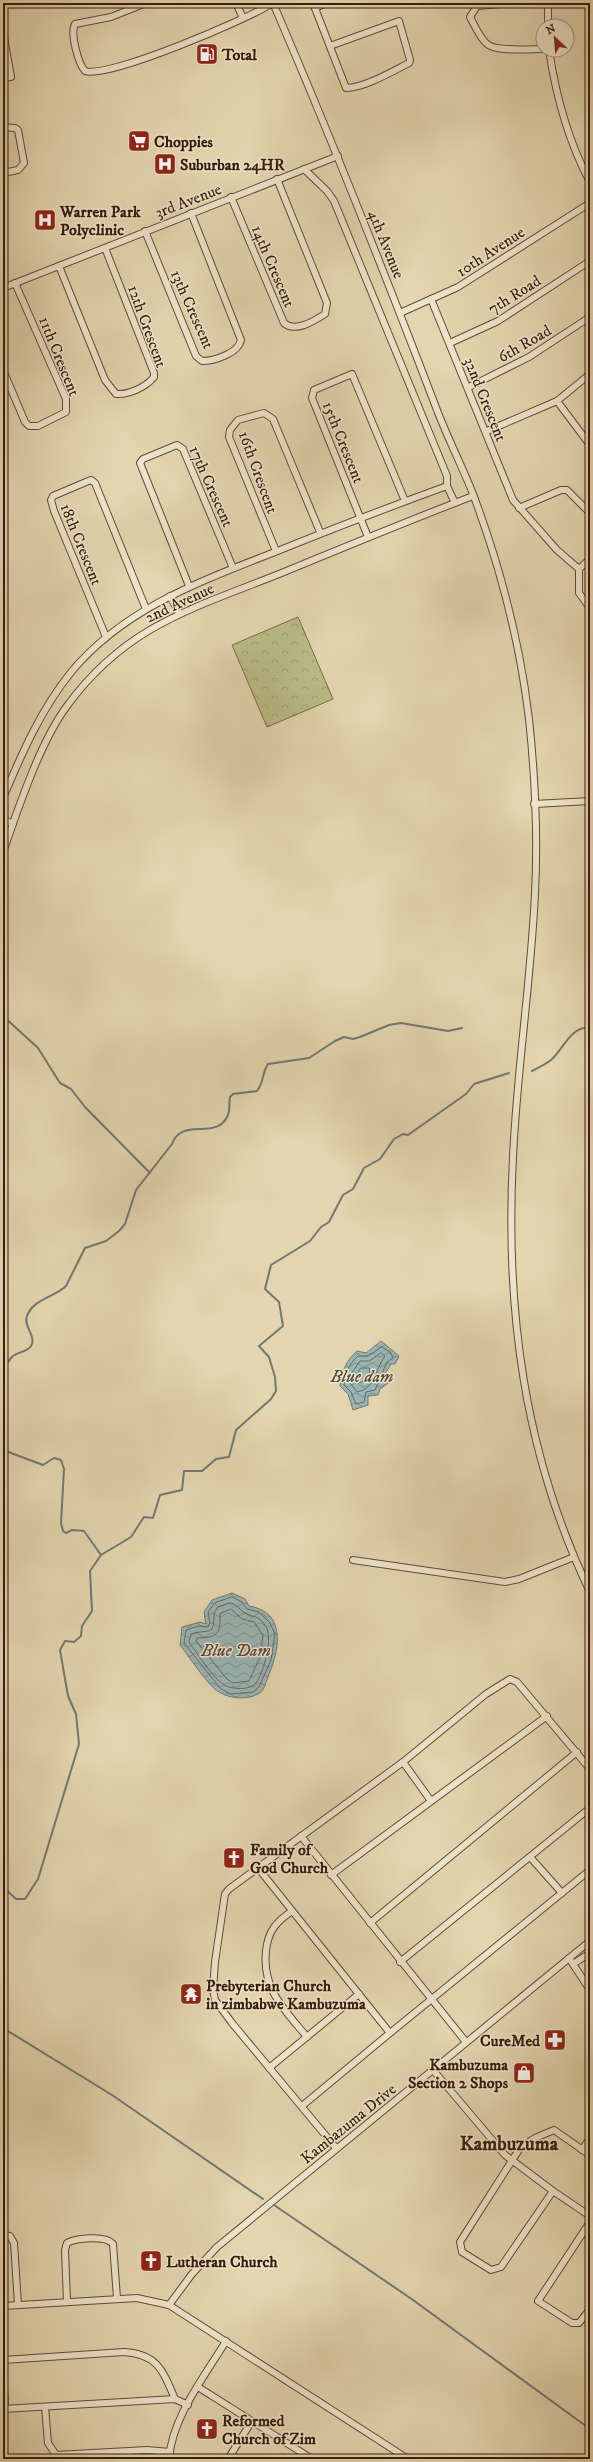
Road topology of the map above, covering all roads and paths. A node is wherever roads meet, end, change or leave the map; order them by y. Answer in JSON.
{"nodes":[{"id":1,"x":146,"y":3,"type":"edge"},
{"id":2,"x":236,"y":3,"type":"edge"},
{"id":3,"x":273,"y":3,"type":"edge"},
{"id":4,"x":326,"y":3,"type":"edge"},
{"id":5,"x":513,"y":3,"type":"edge"},
{"id":6,"x":548,"y":3,"type":"edge"},
{"id":7,"x":314,"y":6,"type":"edge"},
{"id":8,"x":243,"y":18,"type":"junction"},
{"id":9,"x":548,"y":18,"type":"edge"},
{"id":10,"x":3,"y":32,"type":"edge"},
{"id":11,"x":330,"y":46,"type":"junction"},
{"id":12,"x":535,"y":49,"type":"edge"},
{"id":13,"x":550,"y":58,"type":"edge"},
{"id":14,"x":3,"y":78,"type":"edge"},
{"id":15,"x":3,"y":127,"type":"edge"},
{"id":16,"x":338,"y":156,"type":"junction"},
{"id":17,"x":304,"y":169,"type":"junction"},
{"id":18,"x":3,"y":173,"type":"edge"},
{"id":19,"x":276,"y":179,"type":"junction"},
{"id":20,"x":590,"y":182,"type":"edge"},
{"id":21,"x":231,"y":197,"type":"junction"},
{"id":22,"x":590,"y":203,"type":"edge"},
{"id":23,"x":191,"y":213,"type":"junction"},
{"id":24,"x":145,"y":231,"type":"junction"},
{"id":25,"x":105,"y":248,"type":"junction"},
{"id":26,"x":590,"y":261,"type":"edge"},
{"id":27,"x":59,"y":266,"type":"junction"},
{"id":28,"x":16,"y":283,"type":"junction"},
{"id":29,"x":3,"y":288,"type":"edge"},
{"id":30,"x":432,"y":299,"type":"junction"},
{"id":31,"x":400,"y":313,"type":"junction"},
{"id":32,"x":590,"y":317,"type":"edge"},
{"id":33,"x":450,"y":344,"type":"junction"},
{"id":34,"x":3,"y":370,"type":"edge"},
{"id":35,"x":590,"y":374,"type":"edge"},
{"id":36,"x":469,"y":388,"type":"junction"},
{"id":37,"x":557,"y":401,"type":"junction"},
{"id":38,"x":486,"y":431,"type":"junction"},
{"id":39,"x":590,"y":445,"type":"edge"},
{"id":40,"x":447,"y":486,"type":"junction"},
{"id":41,"x":473,"y":496,"type":"junction"},
{"id":42,"x":405,"y":501,"type":"junction"},
{"id":43,"x":455,"y":503,"type":"junction"},
{"id":44,"x":519,"y":508,"type":"junction"},
{"id":45,"x":590,"y":513,"type":"edge"},
{"id":46,"x":361,"y":518,"type":"junction"},
{"id":47,"x":320,"y":532,"type":"junction"},
{"id":48,"x":368,"y":537,"type":"junction"},
{"id":49,"x":276,"y":552,"type":"junction"},
{"id":50,"x":590,"y":559,"type":"edge"},
{"id":51,"x":233,"y":568,"type":"junction"},
{"id":52,"x":579,"y":569,"type":"junction"},
{"id":53,"x":189,"y":586,"type":"junction"},
{"id":54,"x":170,"y":596,"type":"junction"},
{"id":55,"x":590,"y":608,"type":"edge"},
{"id":56,"x":146,"y":609,"type":"junction"},
{"id":57,"x":179,"y":613,"type":"junction"},
{"id":58,"x":106,"y":637,"type":"junction"},
{"id":59,"x":3,"y":798,"type":"edge"},
{"id":60,"x":590,"y":802,"type":"edge"},
{"id":61,"x":534,"y":804,"type":"junction"},
{"id":62,"x":3,"y":819,"type":"edge"},
{"id":63,"x":13,"y":824,"type":"junction"},
{"id":64,"x":3,"y":852,"type":"edge"},
{"id":65,"x":574,"y":1557,"type":"junction"},
{"id":66,"x":353,"y":1560,"type":"dead end"},
{"id":67,"x":590,"y":1592,"type":"edge"},
{"id":68,"x":547,"y":1716,"type":"junction"},
{"id":69,"x":577,"y":1752,"type":"junction"},
{"id":70,"x":404,"y":1762,"type":"junction"},
{"id":71,"x":590,"y":1769,"type":"edge"},
{"id":72,"x":431,"y":1801,"type":"junction"},
{"id":73,"x":590,"y":1808,"type":"edge"},
{"id":74,"x":302,"y":1836,"type":"junction"},
{"id":75,"x":530,"y":1857,"type":"junction"},
{"id":76,"x":258,"y":1868,"type":"junction"},
{"id":77,"x":590,"y":1870,"type":"edge"},
{"id":78,"x":331,"y":1875,"type":"junction"},
{"id":79,"x":562,"y":1893,"type":"junction"},
{"id":80,"x":292,"y":1911,"type":"junction"},
{"id":81,"x":370,"y":1923,"type":"junction"},
{"id":82,"x":590,"y":1941,"type":"edge"},
{"id":83,"x":590,"y":1953,"type":"edge"},
{"id":84,"x":569,"y":1958,"type":"junction"},
{"id":85,"x":400,"y":1962,"type":"junction"},
{"id":86,"x":573,"y":1964,"type":"junction"},
{"id":87,"x":590,"y":1990,"type":"edge"},
{"id":88,"x":359,"y":1994,"type":"junction"},
{"id":89,"x":432,"y":1999,"type":"junction"},
{"id":90,"x":390,"y":2033,"type":"junction"},
{"id":91,"x":307,"y":2037,"type":"junction"},
{"id":92,"x":466,"y":2042,"type":"junction"},
{"id":93,"x":270,"y":2068,"type":"junction"},
{"id":94,"x":433,"y":2070,"type":"junction"},
{"id":95,"x":302,"y":2106,"type":"junction"},
{"id":96,"x":590,"y":2138,"type":"edge"},
{"id":97,"x":336,"y":2148,"type":"junction"},
{"id":98,"x":582,"y":2150,"type":"junction"},
{"id":99,"x":590,"y":2155,"type":"edge"},
{"id":100,"x":512,"y":2161,"type":"junction"},
{"id":101,"x":553,"y":2191,"type":"junction"},
{"id":102,"x":590,"y":2216,"type":"edge"},
{"id":103,"x":590,"y":2222,"type":"edge"},
{"id":104,"x":3,"y":2235,"type":"edge"},
{"id":105,"x":117,"y":2298,"type":"junction"},
{"id":106,"x":67,"y":2302,"type":"junction"},
{"id":107,"x":18,"y":2305,"type":"junction"},
{"id":108,"x":169,"y":2305,"type":"junction"},
{"id":109,"x":3,"y":2306,"type":"edge"},
{"id":110,"x":590,"y":2309,"type":"edge"},
{"id":111,"x":226,"y":2341,"type":"junction"},
{"id":112,"x":3,"y":2360,"type":"edge"},
{"id":113,"x":3,"y":2364,"type":"edge"},
{"id":114,"x":198,"y":2387,"type":"junction"},
{"id":115,"x":175,"y":2399,"type":"junction"},
{"id":116,"x":188,"y":2405,"type":"junction"},
{"id":117,"x":45,"y":2407,"type":"junction"},
{"id":118,"x":4,"y":2409,"type":"edge"},
{"id":119,"x":252,"y":2420,"type":"junction"},
{"id":120,"x":170,"y":2452,"type":"junction"},
{"id":121,"x":117,"y":2456,"type":"edge"},
{"id":122,"x":405,"y":2458,"type":"edge"},
{"id":123,"x":169,"y":2459,"type":"edge"},
{"id":124,"x":228,"y":2459,"type":"edge"},
{"id":125,"x":312,"y":2459,"type":"edge"}],
"edges":[{"from":1,"to":8,"type":"street"},
{"from":2,"to":8,"type":"street"},
{"from":3,"to":8,"type":"street"},
{"from":3,"to":16,"type":"street","name":"4th Avenue"},
{"from":4,"to":7,"type":"street"},
{"from":5,"to":12,"type":"street"},
{"from":6,"to":9,"type":"street"},
{"from":7,"to":11,"type":"street"},
{"from":10,"to":14,"type":"street"},
{"from":11,"to":11,"type":"street"},
{"from":13,"to":20,"type":"street"},
{"from":15,"to":18,"type":"street"},
{"from":16,"to":17,"type":"street","name":"3rd Avenue"},
{"from":16,"to":31,"type":"street","name":"4th Avenue"},
{"from":17,"to":19,"type":"street","name":"3rd Avenue"},
{"from":17,"to":40,"type":"street"},
{"from":19,"to":21,"type":"street","name":"3rd Avenue"},
{"from":19,"to":21,"type":"street","name":"14th Crescent"},
{"from":21,"to":23,"type":"street","name":"3rd Avenue"},
{"from":22,"to":30,"type":"street","name":"10th Avenue"},
{"from":23,"to":24,"type":"street","name":"3rd Avenue"},
{"from":23,"to":24,"type":"street","name":"13th Crescent"},
{"from":24,"to":25,"type":"street","name":"3rd Avenue"},
{"from":25,"to":27,"type":"street","name":"3rd Avenue"},
{"from":25,"to":27,"type":"street","name":"12th Crescent"},
{"from":26,"to":33,"type":"street","name":"7th Road"},
{"from":27,"to":28,"type":"street","name":"3rd Avenue"},
{"from":28,"to":29,"type":"street","name":"3rd Avenue"},
{"from":28,"to":34,"type":"street","name":"11th Crescent"},
{"from":30,"to":31,"type":"street","name":"10th Avenue"},
{"from":30,"to":33,"type":"street","name":"32nd Crescent"},
{"from":31,"to":41,"type":"street","name":"4th Avenue"},
{"from":32,"to":36,"type":"street","name":"6th Road"},
{"from":33,"to":36,"type":"street","name":"32nd Crescent"},
{"from":35,"to":37,"type":"street"},
{"from":36,"to":38,"type":"street","name":"32nd Crescent"},
{"from":37,"to":38,"type":"street"},
{"from":37,"to":39,"type":"street"},
{"from":38,"to":44,"type":"street","name":"32nd Crescent"},
{"from":40,"to":42,"type":"street"},
{"from":40,"to":43,"type":"street"},
{"from":41,"to":43,"type":"street","name":"2nd Avenue"},
{"from":41,"to":61,"type":"street","name":"4th Avenue"},
{"from":42,"to":46,"type":"street"},
{"from":42,"to":46,"type":"street","name":"15th Crescent"},
{"from":43,"to":48,"type":"street","name":"2nd Avenue"},
{"from":44,"to":45,"type":"street"},
{"from":44,"to":52,"type":"street","name":"32nd Crescent"},
{"from":46,"to":47,"type":"street"},
{"from":46,"to":48,"type":"street","name":"15th Crescent"},
{"from":47,"to":49,"type":"street"},
{"from":47,"to":49,"type":"street","name":"16th Crescent"},
{"from":48,"to":57,"type":"street","name":"2nd Avenue"},
{"from":49,"to":51,"type":"street"},
{"from":50,"to":52,"type":"street"},
{"from":51,"to":53,"type":"street"},
{"from":51,"to":53,"type":"street","name":"17th Crescent"},
{"from":52,"to":55,"type":"street"},
{"from":53,"to":54,"type":"street"},
{"from":54,"to":56,"type":"street"},
{"from":54,"to":57,"type":"street"},
{"from":56,"to":58,"type":"street"},
{"from":56,"to":58,"type":"street","name":"18th Crescent"},
{"from":57,"to":63,"type":"street","name":"2nd Avenue"},
{"from":58,"to":59,"type":"street"},
{"from":60,"to":61,"type":"street"},
{"from":61,"to":65,"type":"street","name":"4th Avenue"},
{"from":62,"to":63,"type":"street"},
{"from":63,"to":64,"type":"street","name":"2nd Avenue"},
{"from":65,"to":66,"type":"street"},
{"from":65,"to":67,"type":"street","name":"4th Avenue"},
{"from":68,"to":69,"type":"street"},
{"from":68,"to":70,"type":"street"},
{"from":68,"to":72,"type":"street"},
{"from":69,"to":71,"type":"street"},
{"from":69,"to":81,"type":"street"},
{"from":70,"to":72,"type":"street"},
{"from":70,"to":74,"type":"street"},
{"from":72,"to":78,"type":"street"},
{"from":73,"to":75,"type":"street"},
{"from":74,"to":76,"type":"street"},
{"from":74,"to":78,"type":"street"},
{"from":75,"to":79,"type":"street"},
{"from":75,"to":85,"type":"street"},
{"from":76,"to":80,"type":"street"},
{"from":76,"to":93,"type":"street"},
{"from":77,"to":79,"type":"street"},
{"from":78,"to":81,"type":"street"},
{"from":79,"to":89,"type":"street"},
{"from":80,"to":88,"type":"street"},
{"from":80,"to":91,"type":"street"},
{"from":81,"to":85,"type":"street"},
{"from":82,"to":84,"type":"street","name":"Kambazuma Drive"},
{"from":83,"to":86,"type":"street"},
{"from":84,"to":86,"type":"street"},
{"from":84,"to":92,"type":"street","name":"Kambazuma Drive"},
{"from":85,"to":89,"type":"street"},
{"from":86,"to":87,"type":"street"},
{"from":88,"to":90,"type":"street"},
{"from":88,"to":91,"type":"street"},
{"from":89,"to":90,"type":"street"},
{"from":89,"to":92,"type":"street"},
{"from":90,"to":95,"type":"street"},
{"from":91,"to":93,"type":"street"},
{"from":92,"to":94,"type":"street","name":"Kambazuma Drive"},
{"from":93,"to":95,"type":"street"},
{"from":94,"to":97,"type":"street","name":"Kambazuma Drive"},
{"from":94,"to":100,"type":"street"},
{"from":95,"to":97,"type":"street"},
{"from":96,"to":98,"type":"street"},
{"from":97,"to":108,"type":"street","name":"Kambazuma Drive"},
{"from":98,"to":99,"type":"street"},
{"from":98,"to":100,"type":"street"},
{"from":100,"to":101,"type":"street"},
{"from":100,"to":101,"type":"street"},
{"from":101,"to":102,"type":"street"},
{"from":103,"to":110,"type":"street"},
{"from":104,"to":107,"type":"street"},
{"from":105,"to":106,"type":"street"},
{"from":105,"to":106,"type":"street"},
{"from":105,"to":108,"type":"street"},
{"from":106,"to":107,"type":"street"},
{"from":107,"to":109,"type":"street"},
{"from":108,"to":111,"type":"street"},
{"from":111,"to":114,"type":"street"},
{"from":111,"to":122,"type":"street"},
{"from":112,"to":115,"type":"street"},
{"from":113,"to":118,"type":"street"},
{"from":114,"to":116,"type":"street"},
{"from":114,"to":119,"type":"street"},
{"from":115,"to":116,"type":"street"},
{"from":115,"to":117,"type":"street"},
{"from":116,"to":120,"type":"street"},
{"from":117,"to":118,"type":"street"},
{"from":117,"to":121,"type":"street"},
{"from":119,"to":124,"type":"street"},
{"from":119,"to":125,"type":"street"},
{"from":120,"to":121,"type":"street"},
{"from":120,"to":123,"type":"street"}]}
